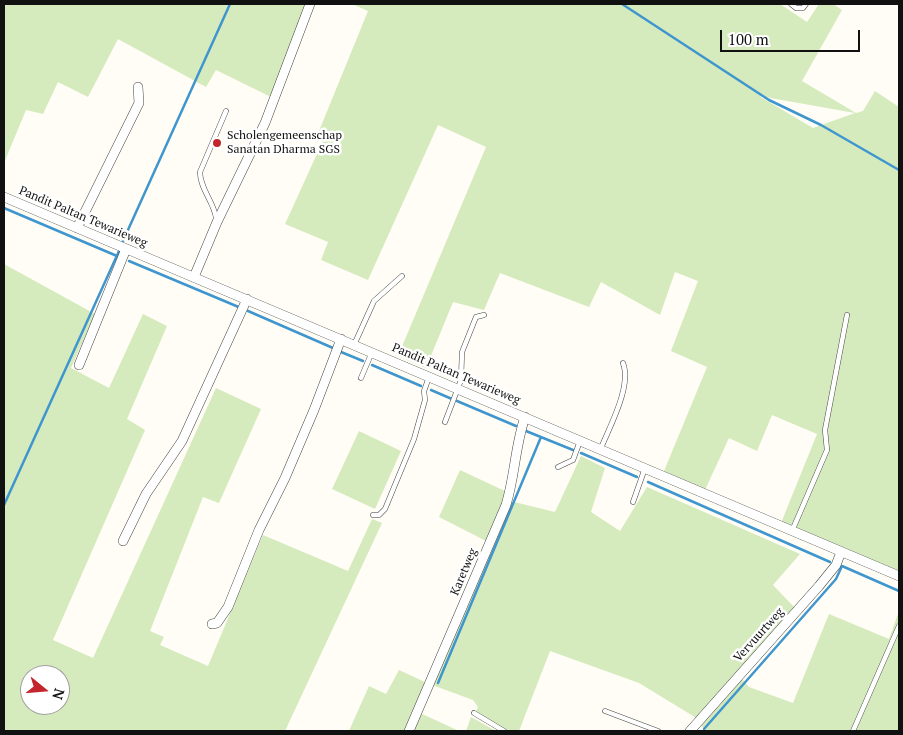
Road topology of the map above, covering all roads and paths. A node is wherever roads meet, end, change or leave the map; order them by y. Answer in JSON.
{"nodes":[{"id":1,"x":310,"y":4,"type":"edge"},
{"id":2,"x":791,"y":4,"type":"edge"},
{"id":3,"x":806,"y":4,"type":"edge"},
{"id":4,"x":138,"y":87,"type":"dead end"},
{"id":5,"x":226,"y":111,"type":"dead end"},
{"id":6,"x":4,"y":197,"type":"edge"},
{"id":7,"x":217,"y":222,"type":"junction"},
{"id":8,"x":77,"y":228,"type":"junction"},
{"id":9,"x":126,"y":249,"type":"junction"},
{"id":10,"x":402,"y":276,"type":"dead end"},
{"id":11,"x":194,"y":277,"type":"junction"},
{"id":12,"x":247,"y":299,"type":"junction"},
{"id":13,"x":484,"y":314,"type":"dead end"},
{"id":14,"x":847,"y":315,"type":"dead end"},
{"id":15,"x":341,"y":339,"type":"junction"},
{"id":16,"x":354,"y":345,"type":"junction"},
{"id":17,"x":372,"y":352,"type":"junction"},
{"id":18,"x":623,"y":363,"type":"dead end"},
{"id":19,"x":79,"y":364,"type":"dead end"},
{"id":20,"x":429,"y":376,"type":"junction"},
{"id":21,"x":361,"y":378,"type":"dead end"},
{"id":22,"x":458,"y":388,"type":"junction"},
{"id":23,"x":525,"y":417,"type":"junction"},
{"id":24,"x":445,"y":422,"type":"dead end"},
{"id":25,"x":581,"y":440,"type":"junction"},
{"id":26,"x":601,"y":448,"type":"junction"},
{"id":27,"x":558,"y":467,"type":"dead end"},
{"id":28,"x":646,"y":467,"type":"junction"},
{"id":29,"x":633,"y":502,"type":"dead end"},
{"id":30,"x":373,"y":514,"type":"dead end"},
{"id":31,"x":792,"y":531,"type":"junction"},
{"id":32,"x":123,"y":542,"type":"dead end"},
{"id":33,"x":841,"y":552,"type":"junction"},
{"id":34,"x":899,"y":576,"type":"edge"},
{"id":35,"x":212,"y":624,"type":"dead end"},
{"id":36,"x":899,"y":626,"type":"edge"},
{"id":37,"x":605,"y":711,"type":"dead end"},
{"id":38,"x":474,"y":713,"type":"dead end"},
{"id":39,"x":695,"y":730,"type":"edge"},
{"id":40,"x":409,"y":731,"type":"edge"},
{"id":41,"x":504,"y":731,"type":"edge"},
{"id":42,"x":658,"y":731,"type":"edge"},
{"id":43,"x":853,"y":731,"type":"edge"}],
"edges":[{"from":1,"to":7,"type":"street"},
{"from":2,"to":3,"type":"lane"},
{"from":4,"to":8,"type":"street"},
{"from":5,"to":7,"type":"lane"},
{"from":6,"to":8,"type":"street","name":"Pandit Paltan Tewarieweg"},
{"from":7,"to":11,"type":"street"},
{"from":8,"to":9,"type":"street","name":"Pandit Paltan Tewarieweg"},
{"from":9,"to":11,"type":"street","name":"Pandit Paltan Tewarieweg"},
{"from":9,"to":19,"type":"street"},
{"from":10,"to":16,"type":"lane"},
{"from":11,"to":12,"type":"street","name":"Pandit Paltan Tewarieweg"},
{"from":12,"to":15,"type":"street","name":"Pandit Paltan Tewarieweg"},
{"from":12,"to":32,"type":"street"},
{"from":13,"to":22,"type":"lane"},
{"from":14,"to":31,"type":"lane"},
{"from":15,"to":16,"type":"street","name":"Pandit Paltan Tewarieweg"},
{"from":15,"to":35,"type":"street"},
{"from":16,"to":17,"type":"street","name":"Pandit Paltan Tewarieweg"},
{"from":17,"to":20,"type":"street","name":"Pandit Paltan Tewarieweg"},
{"from":17,"to":21,"type":"lane"},
{"from":18,"to":26,"type":"lane"},
{"from":20,"to":22,"type":"street","name":"Pandit Paltan Tewarieweg"},
{"from":20,"to":30,"type":"lane"},
{"from":22,"to":23,"type":"street","name":"Pandit Paltan Tewarieweg"},
{"from":22,"to":24,"type":"lane"},
{"from":23,"to":25,"type":"street","name":"Pandit Paltan Tewarieweg"},
{"from":23,"to":40,"type":"street","name":"Karetweg"},
{"from":25,"to":26,"type":"street","name":"Pandit Paltan Tewarieweg"},
{"from":25,"to":27,"type":"lane"},
{"from":26,"to":28,"type":"street","name":"Pandit Paltan Tewarieweg"},
{"from":28,"to":29,"type":"lane"},
{"from":28,"to":31,"type":"street","name":"Pandit Paltan Tewarieweg"},
{"from":31,"to":33,"type":"street","name":"Pandit Paltan Tewarieweg"},
{"from":33,"to":34,"type":"street","name":"Pandit Paltan Tewarieweg"},
{"from":33,"to":39,"type":"street","name":"Vervuurtweg"},
{"from":36,"to":43,"type":"lane"},
{"from":37,"to":42,"type":"lane"},
{"from":38,"to":41,"type":"lane"}]}
